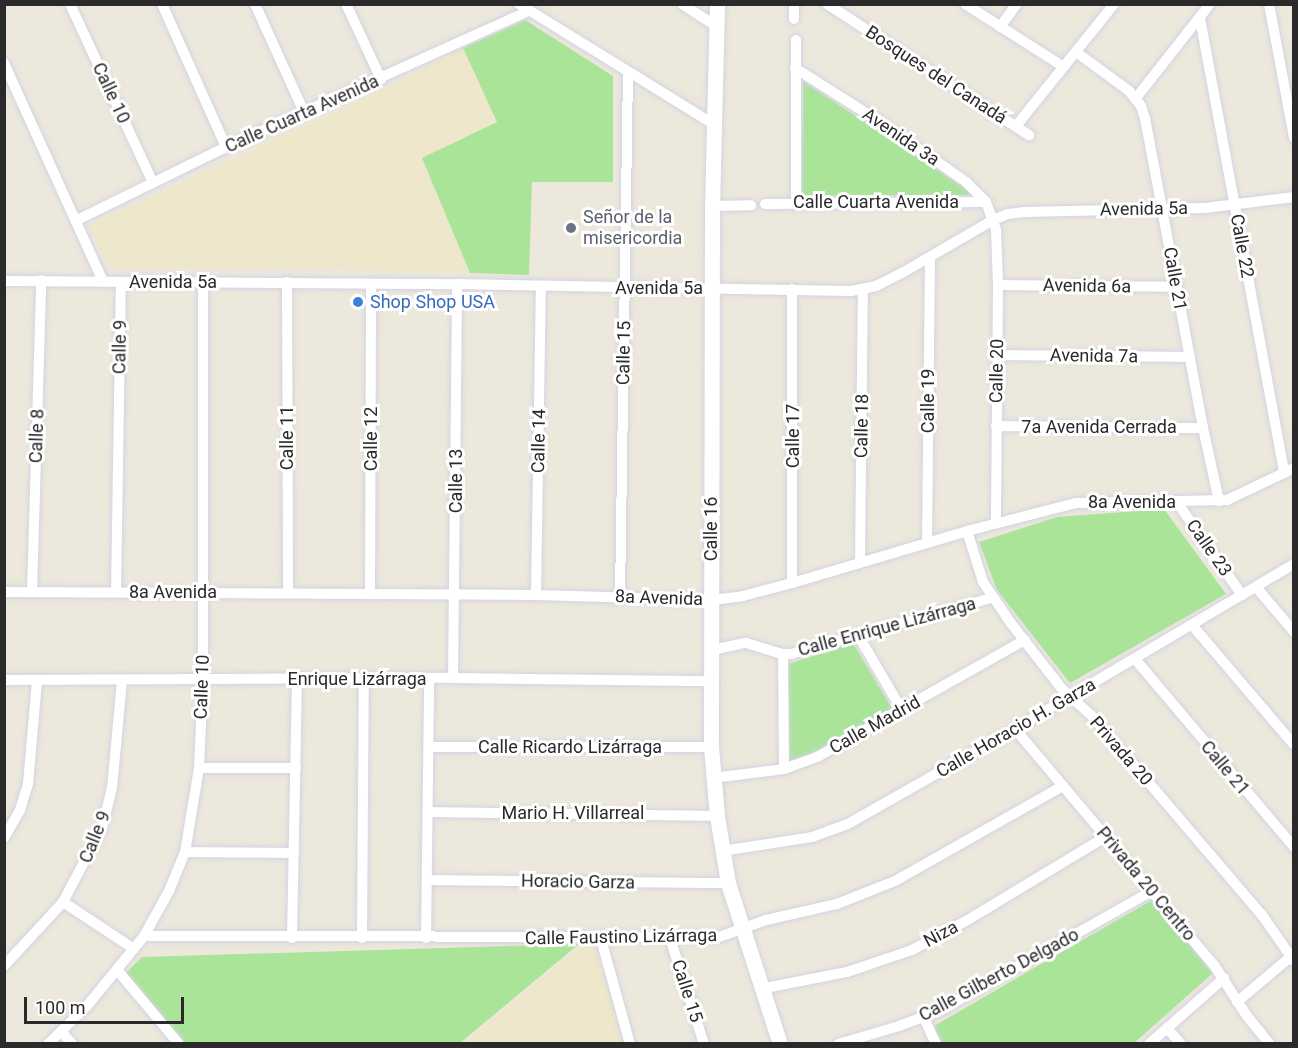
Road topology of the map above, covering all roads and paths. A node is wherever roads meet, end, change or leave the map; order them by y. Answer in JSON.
{"nodes":[{"id":1,"x":70,"y":4,"type":"edge"},
{"id":2,"x":162,"y":4,"type":"edge"},
{"id":3,"x":255,"y":4,"type":"edge"},
{"id":4,"x":346,"y":4,"type":"edge"},
{"id":5,"x":682,"y":4,"type":"edge"},
{"id":6,"x":717,"y":4,"type":"edge"},
{"id":7,"x":794,"y":4,"type":"edge"},
{"id":8,"x":827,"y":4,"type":"edge"},
{"id":9,"x":965,"y":4,"type":"edge"},
{"id":10,"x":1017,"y":4,"type":"edge"},
{"id":11,"x":1114,"y":4,"type":"edge"},
{"id":12,"x":1210,"y":4,"type":"edge"},
{"id":13,"x":1269,"y":4,"type":"edge"},
{"id":14,"x":524,"y":8,"type":"edge"},
{"id":15,"x":1200,"y":18,"type":"junction"},
{"id":16,"x":794,"y":19,"type":"dead end"},
{"id":17,"x":716,"y":26,"type":"junction"},
{"id":18,"x":1000,"y":27,"type":"junction"},
{"id":19,"x":796,"y":40,"type":"dead end"},
{"id":20,"x":1076,"y":52,"type":"junction"},
{"id":21,"x":5,"y":66,"type":"edge"},
{"id":22,"x":1064,"y":67,"type":"junction"},
{"id":23,"x":795,"y":68,"type":"junction"},
{"id":24,"x":628,"y":73,"type":"junction"},
{"id":25,"x":381,"y":79,"type":"junction"},
{"id":26,"x":1136,"y":98,"type":"junction"},
{"id":27,"x":304,"y":112,"type":"junction"},
{"id":28,"x":713,"y":124,"type":"junction"},
{"id":29,"x":1016,"y":126,"type":"junction"},
{"id":30,"x":1029,"y":135,"type":"dead end"},
{"id":31,"x":1293,"y":138,"type":"edge"},
{"id":32,"x":226,"y":147,"type":"junction"},
{"id":33,"x":152,"y":181,"type":"junction"},
{"id":34,"x":1293,"y":197,"type":"edge"},
{"id":35,"x":796,"y":201,"type":"junction"},
{"id":36,"x":986,"y":202,"type":"junction"},
{"id":37,"x":765,"y":204,"type":"dead end"},
{"id":38,"x":751,"y":205,"type":"dead end"},
{"id":39,"x":712,"y":206,"type":"junction"},
{"id":40,"x":1234,"y":206,"type":"junction"},
{"id":41,"x":1163,"y":210,"type":"junction"},
{"id":42,"x":77,"y":220,"type":"junction"},
{"id":43,"x":993,"y":220,"type":"junction"},
{"id":44,"x":930,"y":258,"type":"junction"},
{"id":45,"x":41,"y":280,"type":"junction"},
{"id":46,"x":4,"y":281,"type":"edge"},
{"id":47,"x":103,"y":281,"type":"junction"},
{"id":48,"x":121,"y":282,"type":"junction"},
{"id":49,"x":203,"y":282,"type":"junction"},
{"id":50,"x":287,"y":282,"type":"junction"},
{"id":51,"x":371,"y":284,"type":"junction"},
{"id":52,"x":457,"y":284,"type":"junction"},
{"id":53,"x":998,"y":285,"type":"junction"},
{"id":54,"x":541,"y":287,"type":"junction"},
{"id":55,"x":1176,"y":287,"type":"junction"},
{"id":56,"x":625,"y":288,"type":"junction"},
{"id":57,"x":711,"y":288,"type":"junction"},
{"id":58,"x":792,"y":289,"type":"junction"},
{"id":59,"x":863,"y":290,"type":"junction"},
{"id":60,"x":998,"y":355,"type":"junction"},
{"id":61,"x":1190,"y":357,"type":"junction"},
{"id":62,"x":996,"y":426,"type":"junction"},
{"id":63,"x":1203,"y":428,"type":"junction"},
{"id":64,"x":1289,"y":471,"type":"edge"},
{"id":65,"x":1176,"y":501,"type":"junction"},
{"id":66,"x":1219,"y":501,"type":"junction"},
{"id":67,"x":996,"y":523,"type":"junction"},
{"id":68,"x":967,"y":531,"type":"junction"},
{"id":69,"x":927,"y":543,"type":"junction"},
{"id":70,"x":860,"y":561,"type":"junction"},
{"id":71,"x":1293,"y":564,"type":"edge"},
{"id":72,"x":792,"y":583,"type":"junction"},
{"id":73,"x":1256,"y":587,"type":"junction"},
{"id":74,"x":205,"y":591,"type":"junction"},
{"id":75,"x":4,"y":592,"type":"edge"},
{"id":76,"x":32,"y":592,"type":"junction"},
{"id":77,"x":116,"y":592,"type":"junction"},
{"id":78,"x":288,"y":593,"type":"junction"},
{"id":79,"x":370,"y":594,"type":"junction"},
{"id":80,"x":455,"y":594,"type":"junction"},
{"id":81,"x":536,"y":595,"type":"junction"},
{"id":82,"x":1242,"y":595,"type":"junction"},
{"id":83,"x":620,"y":597,"type":"junction"},
{"id":84,"x":992,"y":598,"type":"junction"},
{"id":85,"x":712,"y":600,"type":"junction"},
{"id":86,"x":1192,"y":625,"type":"junction"},
{"id":87,"x":1293,"y":632,"type":"edge"},
{"id":88,"x":858,"y":635,"type":"junction"},
{"id":89,"x":1025,"y":640,"type":"junction"},
{"id":90,"x":712,"y":650,"type":"junction"},
{"id":91,"x":783,"y":654,"type":"junction"},
{"id":92,"x":1135,"y":659,"type":"junction"},
{"id":93,"x":297,"y":678,"type":"junction"},
{"id":94,"x":364,"y":678,"type":"junction"},
{"id":95,"x":429,"y":678,"type":"junction"},
{"id":96,"x":453,"y":678,"type":"junction"},
{"id":97,"x":4,"y":680,"type":"edge"},
{"id":98,"x":38,"y":681,"type":"junction"},
{"id":99,"x":122,"y":681,"type":"junction"},
{"id":100,"x":203,"y":681,"type":"junction"},
{"id":101,"x":710,"y":681,"type":"junction"},
{"id":102,"x":1070,"y":697,"type":"junction"},
{"id":103,"x":903,"y":710,"type":"junction"},
{"id":104,"x":1016,"y":729,"type":"junction"},
{"id":105,"x":1293,"y":746,"type":"edge"},
{"id":106,"x":429,"y":747,"type":"junction"},
{"id":107,"x":711,"y":747,"type":"junction"},
{"id":108,"x":200,"y":768,"type":"junction"},
{"id":109,"x":296,"y":768,"type":"junction"},
{"id":110,"x":784,"y":769,"type":"junction"},
{"id":111,"x":713,"y":778,"type":"junction"},
{"id":112,"x":1063,"y":786,"type":"junction"},
{"id":113,"x":429,"y":812,"type":"junction"},
{"id":114,"x":717,"y":816,"type":"junction"},
{"id":115,"x":1105,"y":837,"type":"junction"},
{"id":116,"x":4,"y":838,"type":"edge"},
{"id":117,"x":1293,"y":847,"type":"edge"},
{"id":118,"x":722,"y":851,"type":"junction"},
{"id":119,"x":185,"y":852,"type":"junction"},
{"id":120,"x":294,"y":854,"type":"junction"},
{"id":121,"x":427,"y":880,"type":"junction"},
{"id":122,"x":728,"y":883,"type":"junction"},
{"id":123,"x":1152,"y":891,"type":"junction"},
{"id":124,"x":63,"y":902,"type":"junction"},
{"id":125,"x":741,"y":929,"type":"junction"},
{"id":126,"x":144,"y":936,"type":"junction"},
{"id":127,"x":292,"y":938,"type":"junction"},
{"id":128,"x":362,"y":938,"type":"junction"},
{"id":129,"x":426,"y":938,"type":"junction"},
{"id":130,"x":601,"y":939,"type":"junction"},
{"id":131,"x":669,"y":939,"type":"junction"},
{"id":132,"x":134,"y":949,"type":"junction"},
{"id":133,"x":1293,"y":957,"type":"edge"},
{"id":134,"x":4,"y":966,"type":"edge"},
{"id":135,"x":118,"y":971,"type":"junction"},
{"id":136,"x":1224,"y":978,"type":"junction"},
{"id":137,"x":760,"y":988,"type":"junction"},
{"id":138,"x":1237,"y":1002,"type":"junction"},
{"id":139,"x":924,"y":1018,"type":"junction"},
{"id":140,"x":1167,"y":1028,"type":"junction"},
{"id":141,"x":62,"y":1032,"type":"junction"},
{"id":142,"x":859,"y":1041,"type":"edge"},
{"id":143,"x":48,"y":1044,"type":"edge"},
{"id":144,"x":72,"y":1044,"type":"edge"},
{"id":145,"x":179,"y":1044,"type":"edge"},
{"id":146,"x":630,"y":1044,"type":"edge"},
{"id":147,"x":704,"y":1044,"type":"edge"},
{"id":148,"x":780,"y":1044,"type":"edge"},
{"id":149,"x":838,"y":1044,"type":"edge"},
{"id":150,"x":936,"y":1044,"type":"edge"},
{"id":151,"x":1149,"y":1044,"type":"edge"},
{"id":152,"x":1181,"y":1044,"type":"edge"},
{"id":153,"x":1270,"y":1044,"type":"edge"}],
"edges":[{"from":1,"to":33,"type":"street","name":"Calle 10"},
{"from":2,"to":32,"type":"street"},
{"from":3,"to":27,"type":"street"},
{"from":4,"to":25,"type":"street"},
{"from":5,"to":17,"type":"street"},
{"from":6,"to":17,"type":"street","name":"Calle 16"},
{"from":7,"to":16,"type":"street"},
{"from":8,"to":29,"type":"street","name":"Bosques del Canadá"},
{"from":9,"to":18,"type":"street"},
{"from":10,"to":18,"type":"street"},
{"from":11,"to":20,"type":"street"},
{"from":12,"to":15,"type":"street"},
{"from":13,"to":31,"type":"street"},
{"from":14,"to":24,"type":"street"},
{"from":14,"to":25,"type":"street","name":"Calle Cuarta Avenida"},
{"from":15,"to":26,"type":"street"},
{"from":15,"to":40,"type":"street","name":"Calle 22"},
{"from":17,"to":28,"type":"street","name":"Calle 16"},
{"from":18,"to":22,"type":"street"},
{"from":19,"to":23,"type":"street"},
{"from":20,"to":22,"type":"street"},
{"from":20,"to":26,"type":"street"},
{"from":21,"to":42,"type":"street"},
{"from":22,"to":29,"type":"street"},
{"from":23,"to":35,"type":"street"},
{"from":23,"to":36,"type":"street","name":"Avenida 3a"},
{"from":24,"to":28,"type":"street"},
{"from":24,"to":56,"type":"street","name":"Calle 15"},
{"from":25,"to":27,"type":"street","name":"Calle Cuarta Avenida"},
{"from":26,"to":41,"type":"street","name":"Calle 21"},
{"from":27,"to":32,"type":"street","name":"Calle Cuarta Avenida"},
{"from":28,"to":39,"type":"street","name":"Calle 16"},
{"from":29,"to":30,"type":"street","name":"Bosques del Canadá"},
{"from":32,"to":33,"type":"street","name":"Calle Cuarta Avenida"},
{"from":33,"to":42,"type":"street","name":"Calle Cuarta Avenida"},
{"from":34,"to":40,"type":"street","name":"Avenida 5a"},
{"from":35,"to":36,"type":"street","name":"Calle Cuarta Avenida"},
{"from":35,"to":37,"type":"street","name":"Calle Cuarta Avenida"},
{"from":36,"to":43,"type":"street","name":"Avenida 3a"},
{"from":38,"to":39,"type":"street"},
{"from":39,"to":57,"type":"street","name":"Calle 16"},
{"from":40,"to":41,"type":"street","name":"Avenida 5a"},
{"from":40,"to":64,"type":"street","name":"Calle 22"},
{"from":41,"to":43,"type":"street","name":"Avenida 5a"},
{"from":41,"to":55,"type":"street","name":"Calle 21"},
{"from":42,"to":47,"type":"street"},
{"from":43,"to":44,"type":"street","name":"Avenida 5a"},
{"from":43,"to":53,"type":"street","name":"Calle 20"},
{"from":44,"to":59,"type":"street","name":"Avenida 5a"},
{"from":44,"to":69,"type":"street","name":"Calle 19"},
{"from":45,"to":46,"type":"street","name":"Avenida 5a"},
{"from":45,"to":47,"type":"street","name":"Avenida 5a"},
{"from":45,"to":76,"type":"street","name":"Calle 8"},
{"from":47,"to":48,"type":"street","name":"Avenida 5a"},
{"from":48,"to":49,"type":"street","name":"Avenida 5a"},
{"from":48,"to":77,"type":"street","name":"Calle 9"},
{"from":49,"to":50,"type":"street","name":"Avenida 5a"},
{"from":49,"to":74,"type":"street","name":"Calle 10"},
{"from":50,"to":51,"type":"street","name":"Avenida 5a"},
{"from":50,"to":78,"type":"street","name":"Calle 11"},
{"from":51,"to":52,"type":"street","name":"Avenida 5a"},
{"from":51,"to":79,"type":"street","name":"Calle 12"},
{"from":52,"to":54,"type":"street","name":"Avenida 5a"},
{"from":52,"to":80,"type":"street","name":"Calle 13"},
{"from":53,"to":55,"type":"street","name":"Avenida 6a"},
{"from":53,"to":60,"type":"street","name":"Calle 20"},
{"from":54,"to":56,"type":"street","name":"Avenida 5a"},
{"from":54,"to":81,"type":"street","name":"Calle 14"},
{"from":55,"to":61,"type":"street","name":"Calle 21"},
{"from":56,"to":57,"type":"street","name":"Avenida 5a"},
{"from":56,"to":83,"type":"street","name":"Calle 15"},
{"from":57,"to":58,"type":"street","name":"Avenida 5a"},
{"from":57,"to":85,"type":"street","name":"Calle 16"},
{"from":58,"to":59,"type":"street","name":"Avenida 5a"},
{"from":58,"to":72,"type":"street","name":"Calle 17"},
{"from":59,"to":70,"type":"street","name":"Calle 18"},
{"from":60,"to":61,"type":"street","name":"Avenida 7a"},
{"from":60,"to":62,"type":"street","name":"Calle 20"},
{"from":61,"to":63,"type":"street","name":"Calle 21"},
{"from":62,"to":63,"type":"street","name":"7a Avenida Cerrada"},
{"from":62,"to":67,"type":"street","name":"Calle 20"},
{"from":63,"to":66,"type":"street","name":"Calle 21"},
{"from":64,"to":66,"type":"street","name":"8a Avenida"},
{"from":65,"to":66,"type":"street","name":"8a Avenida"},
{"from":65,"to":67,"type":"street","name":"8a Avenida"},
{"from":65,"to":82,"type":"street","name":"Calle 23"},
{"from":67,"to":68,"type":"street","name":"8a Avenida"},
{"from":68,"to":69,"type":"street","name":"8a Avenida"},
{"from":68,"to":84,"type":"street","name":"Privada 20"},
{"from":69,"to":70,"type":"street","name":"8a Avenida"},
{"from":70,"to":72,"type":"street","name":"8a Avenida"},
{"from":71,"to":73,"type":"street","name":"Calle Horacio H. Garza"},
{"from":72,"to":85,"type":"street","name":"8a Avenida"},
{"from":73,"to":82,"type":"street","name":"Calle Horacio H. Garza"},
{"from":73,"to":87,"type":"street","name":"Calle 23"},
{"from":74,"to":77,"type":"street","name":"8a Avenida"},
{"from":74,"to":78,"type":"street","name":"8a Avenida"},
{"from":74,"to":100,"type":"street","name":"Calle 10"},
{"from":75,"to":76,"type":"street","name":"8a Avenida"},
{"from":76,"to":77,"type":"street","name":"8a Avenida"},
{"from":78,"to":79,"type":"street","name":"8a Avenida"},
{"from":79,"to":80,"type":"street","name":"8a Avenida"},
{"from":80,"to":81,"type":"street","name":"8a Avenida"},
{"from":80,"to":96,"type":"street","name":"Calle 13"},
{"from":81,"to":83,"type":"street","name":"8a Avenida"},
{"from":82,"to":86,"type":"street","name":"Calle Horacio H. Garza"},
{"from":83,"to":85,"type":"street","name":"8a Avenida"},
{"from":84,"to":88,"type":"street","name":"Calle Enrique Lizárraga"},
{"from":84,"to":89,"type":"street","name":"Privada 20"},
{"from":85,"to":90,"type":"street","name":"Calle 16"},
{"from":86,"to":92,"type":"street","name":"Calle Horacio H. Garza"},
{"from":86,"to":105,"type":"street"},
{"from":88,"to":91,"type":"street","name":"Calle Enrique Lizárraga"},
{"from":88,"to":103,"type":"street"},
{"from":89,"to":102,"type":"street","name":"Privada 20"},
{"from":89,"to":103,"type":"street","name":"Calle Madrid"},
{"from":90,"to":91,"type":"street","name":"Calle Enrique Lizárraga"},
{"from":90,"to":101,"type":"street","name":"Calle 16"},
{"from":91,"to":110,"type":"street"},
{"from":92,"to":102,"type":"street","name":"Calle Horacio H. Garza"},
{"from":92,"to":117,"type":"street","name":"Calle 21"},
{"from":93,"to":94,"type":"street","name":"Enrique Lizárraga"},
{"from":93,"to":100,"type":"street","name":"Enrique Lizárraga"},
{"from":93,"to":109,"type":"street"},
{"from":94,"to":95,"type":"street","name":"Enrique Lizárraga"},
{"from":94,"to":128,"type":"street"},
{"from":95,"to":96,"type":"street","name":"Enrique Lizárraga"},
{"from":95,"to":106,"type":"street"},
{"from":96,"to":101,"type":"street","name":"Enrique Lizárraga"},
{"from":97,"to":98,"type":"street","name":"Enrique Lizárraga"},
{"from":98,"to":99,"type":"street","name":"Enrique Lizárraga"},
{"from":98,"to":116,"type":"street"},
{"from":99,"to":100,"type":"street","name":"Enrique Lizárraga"},
{"from":99,"to":124,"type":"street","name":"Calle 9"},
{"from":100,"to":108,"type":"street","name":"Calle 10"},
{"from":101,"to":107,"type":"street","name":"Calle 16"},
{"from":102,"to":104,"type":"street","name":"Calle Horacio H. Garza"},
{"from":102,"to":133,"type":"street","name":"Privada 20"},
{"from":103,"to":110,"type":"street","name":"Calle Madrid"},
{"from":104,"to":112,"type":"street","name":"Privada 20 Centro"},
{"from":104,"to":118,"type":"street","name":"Calle Horacio H. Garza"},
{"from":106,"to":107,"type":"street","name":"Calle Ricardo Lizárraga"},
{"from":106,"to":113,"type":"street"},
{"from":107,"to":111,"type":"street","name":"Calle 16"},
{"from":108,"to":109,"type":"street"},
{"from":108,"to":119,"type":"street","name":"Calle 10"},
{"from":109,"to":120,"type":"street"},
{"from":110,"to":111,"type":"street","name":"Calle Madrid"},
{"from":111,"to":114,"type":"street","name":"Calle 16"},
{"from":112,"to":115,"type":"street","name":"Privada 20 Centro"},
{"from":112,"to":125,"type":"street","name":"Calle Faustino Lizárraga"},
{"from":113,"to":114,"type":"street","name":"Mario H. Villarreal"},
{"from":113,"to":121,"type":"street"},
{"from":114,"to":118,"type":"street","name":"Calle 16"},
{"from":115,"to":123,"type":"street","name":"Privada 20 Centro"},
{"from":115,"to":137,"type":"street","name":"Niza"},
{"from":118,"to":122,"type":"street","name":"Calle 16"},
{"from":119,"to":120,"type":"street"},
{"from":119,"to":126,"type":"street","name":"Calle 10"},
{"from":120,"to":127,"type":"street"},
{"from":121,"to":122,"type":"street","name":"Horacio Garza"},
{"from":121,"to":129,"type":"street"},
{"from":122,"to":125,"type":"street","name":"Calle 16"},
{"from":123,"to":136,"type":"street","name":"Privada 20 Centro"},
{"from":123,"to":139,"type":"street","name":"Calle Gilberto Delgado"},
{"from":124,"to":132,"type":"street"},
{"from":124,"to":134,"type":"street","name":"Calle 9"},
{"from":125,"to":131,"type":"street","name":"Calle Faustino Lizárraga"},
{"from":125,"to":137,"type":"street","name":"Calle 16"},
{"from":126,"to":127,"type":"street","name":"Calle Faustino Lizárraga"},
{"from":126,"to":132,"type":"street","name":"Calle 10"},
{"from":127,"to":128,"type":"street","name":"Calle Faustino Lizárraga"},
{"from":128,"to":129,"type":"street","name":"Calle Faustino Lizárraga"},
{"from":129,"to":130,"type":"street","name":"Calle Faustino Lizárraga"},
{"from":130,"to":131,"type":"street","name":"Calle Faustino Lizárraga"},
{"from":130,"to":146,"type":"street"},
{"from":131,"to":147,"type":"street","name":"Calle 15"},
{"from":132,"to":135,"type":"street","name":"Calle 10"},
{"from":133,"to":138,"type":"street"},
{"from":135,"to":141,"type":"street","name":"Calle 10"},
{"from":135,"to":145,"type":"street"},
{"from":136,"to":138,"type":"street","name":"Privada 20 Centro"},
{"from":136,"to":140,"type":"street"},
{"from":137,"to":148,"type":"street","name":"Calle 16"},
{"from":138,"to":153,"type":"street","name":"Privada 20 Centro"},
{"from":139,"to":142,"type":"street","name":"Calle Gilberto Delgado"},
{"from":139,"to":150,"type":"street"},
{"from":140,"to":151,"type":"street"},
{"from":140,"to":152,"type":"street"},
{"from":141,"to":143,"type":"street","name":"Calle 10"},
{"from":141,"to":144,"type":"street"},
{"from":142,"to":149,"type":"street","name":"Calle Gilberto Delgado"}]}
